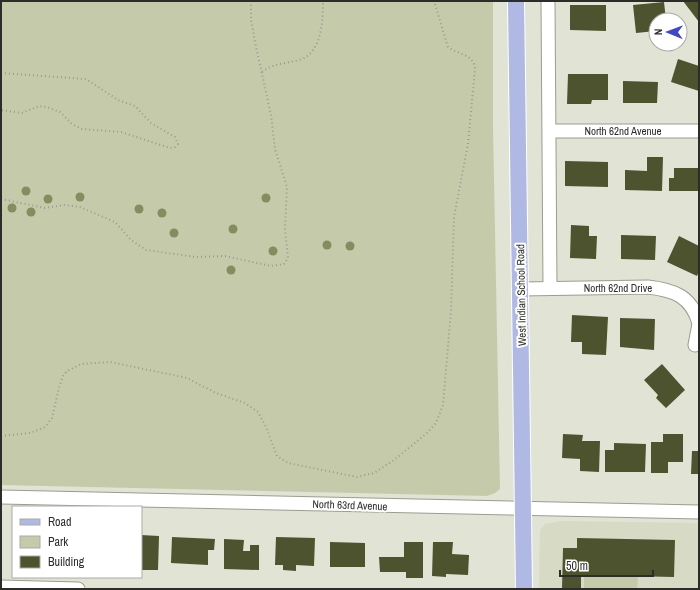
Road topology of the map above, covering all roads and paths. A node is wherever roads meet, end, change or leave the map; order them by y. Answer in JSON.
{"nodes":[{"id":1,"x":251,"y":1,"type":"edge"},
{"id":2,"x":323,"y":1,"type":"edge"},
{"id":3,"x":434,"y":1,"type":"edge"},
{"id":4,"x":516,"y":1,"type":"edge"},
{"id":5,"x":548,"y":1,"type":"edge"},
{"id":6,"x":262,"y":72,"type":"junction"},
{"id":7,"x":1,"y":73,"type":"edge"},
{"id":8,"x":1,"y":110,"type":"edge"},
{"id":9,"x":550,"y":131,"type":"junction"},
{"id":10,"x":697,"y":132,"type":"dead end"},
{"id":11,"x":1,"y":198,"type":"edge"},
{"id":12,"x":521,"y":288,"type":"junction"},
{"id":13,"x":550,"y":288,"type":"junction"},
{"id":14,"x":699,"y":323,"type":"edge"},
{"id":15,"x":695,"y":344,"type":"dead end"},
{"id":16,"x":1,"y":436,"type":"edge"},
{"id":17,"x":1,"y":497,"type":"edge"},
{"id":18,"x":524,"y":509,"type":"junction"},
{"id":19,"x":699,"y":512,"type":"edge"},
{"id":20,"x":1,"y":587,"type":"edge"},
{"id":21,"x":78,"y":589,"type":"edge"},
{"id":22,"x":524,"y":589,"type":"edge"}],
"edges":[{"from":1,"to":6,"type":"path"},
{"from":2,"to":6,"type":"path"},
{"from":3,"to":16,"type":"path"},
{"from":4,"to":12,"type":"main road","name":"West Indian School Road"},
{"from":5,"to":9,"type":"street"},
{"from":6,"to":11,"type":"path"},
{"from":7,"to":8,"type":"path"},
{"from":9,"to":10,"type":"street","name":"North 62nd Avenue"},
{"from":9,"to":13,"type":"street"},
{"from":12,"to":13,"type":"street","name":"North 62nd Drive"},
{"from":12,"to":18,"type":"main road","name":"West Indian School Road"},
{"from":13,"to":14,"type":"street","name":"North 62nd Drive"},
{"from":14,"to":15,"type":"street","name":"North 62nd Drive"},
{"from":17,"to":18,"type":"street","name":"North 63rd Avenue"},
{"from":18,"to":19,"type":"street","name":"North 63rd Avenue"},
{"from":18,"to":22,"type":"main road","name":"West Indian School Road"},
{"from":20,"to":21,"type":"street"}]}
